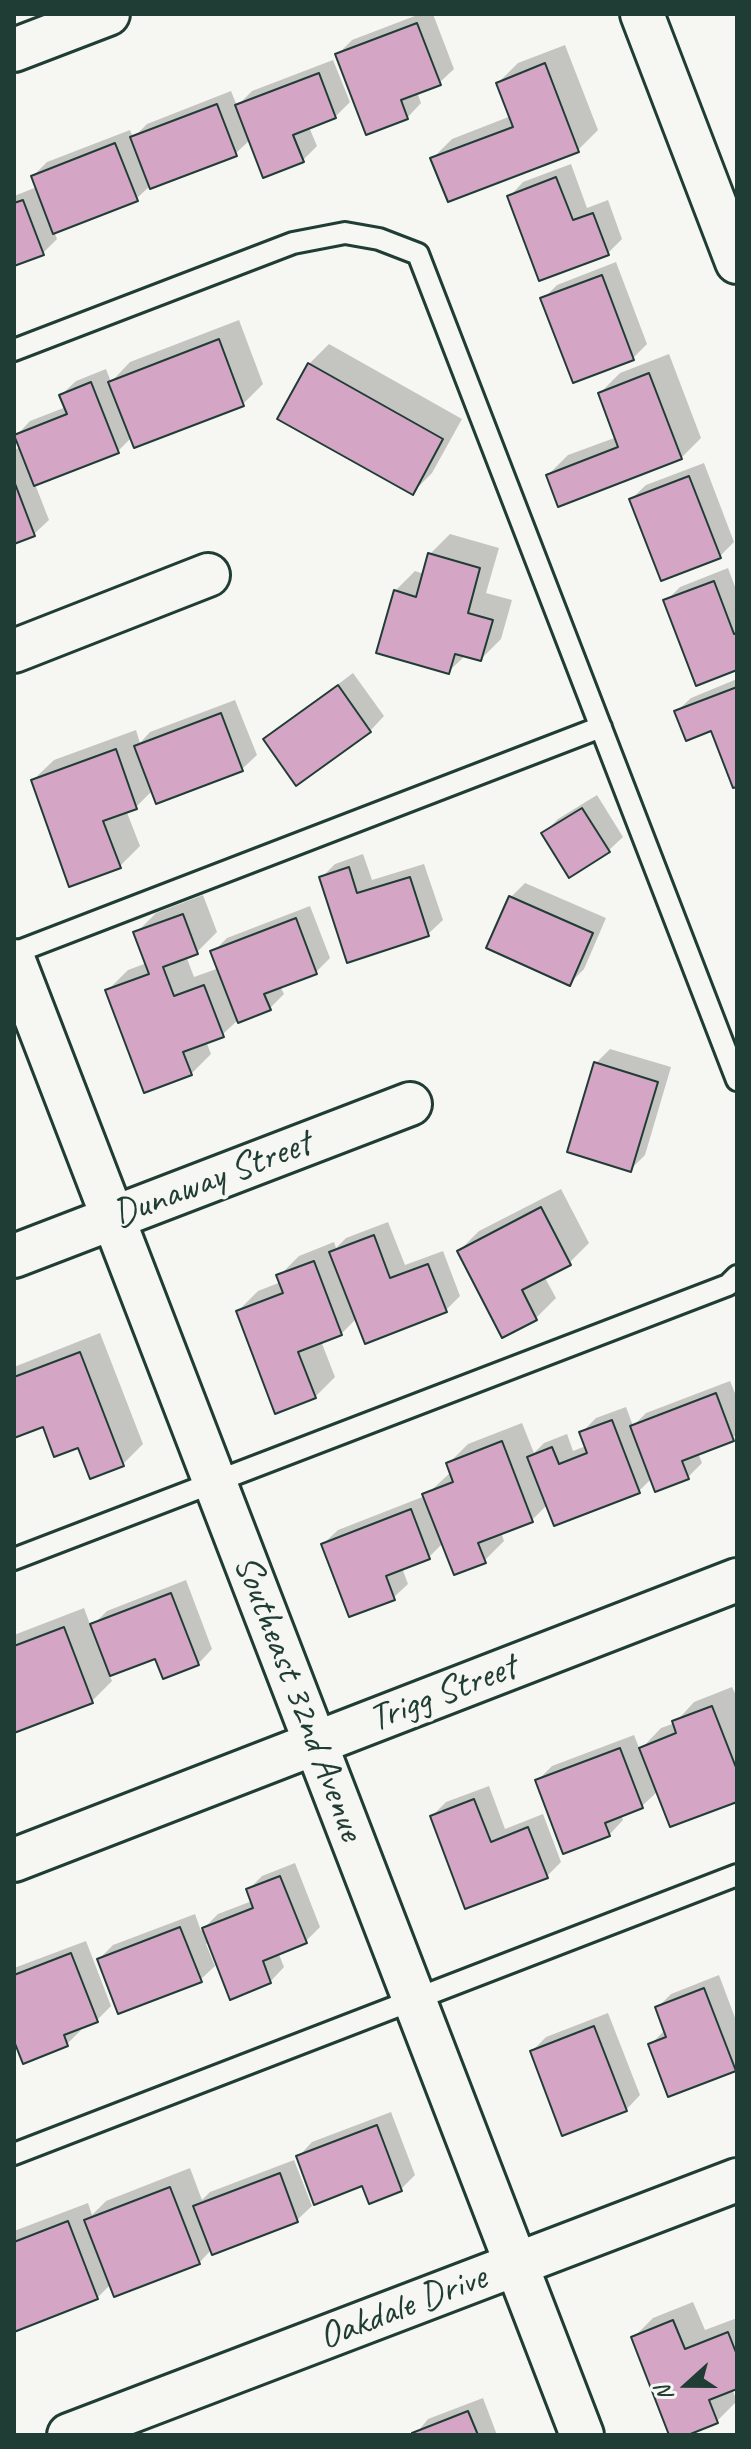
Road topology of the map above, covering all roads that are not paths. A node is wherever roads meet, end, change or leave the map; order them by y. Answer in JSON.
{"nodes":[{"id":1,"x":108,"y":14,"type":"edge"},
{"id":2,"x":642,"y":14,"type":"edge"},
{"id":3,"x":14,"y":50,"type":"edge"},
{"id":4,"x":737,"y":262,"type":"edge"},
{"id":5,"x":14,"y":350,"type":"edge"},
{"id":6,"x":208,"y":575,"type":"dead end"},
{"id":7,"x":14,"y":651,"type":"edge"},
{"id":8,"x":601,"y":727,"type":"junction"},
{"id":9,"x":14,"y":953,"type":"edge"},
{"id":10,"x":14,"y":961,"type":"edge"},
{"id":11,"x":737,"y":1080,"type":"edge"},
{"id":12,"x":410,"y":1104,"type":"dead end"},
{"id":13,"x":112,"y":1218,"type":"junction"},
{"id":14,"x":14,"y":1256,"type":"edge"},
{"id":15,"x":737,"y":1276,"type":"edge"},
{"id":16,"x":215,"y":1482,"type":"junction"},
{"id":17,"x":14,"y":1559,"type":"edge"},
{"id":18,"x":737,"y":1580,"type":"edge"},
{"id":19,"x":315,"y":1744,"type":"junction"},
{"id":20,"x":14,"y":1860,"type":"edge"},
{"id":21,"x":737,"y":1875,"type":"edge"},
{"id":22,"x":413,"y":1999,"type":"junction"},
{"id":23,"x":14,"y":2154,"type":"edge"},
{"id":24,"x":737,"y":2180,"type":"edge"},
{"id":25,"x":516,"y":2265,"type":"junction"},
{"id":26,"x":69,"y":2435,"type":"edge"},
{"id":27,"x":582,"y":2435,"type":"edge"}],
"edges":[{"from":1,"to":3,"type":"street"},
{"from":2,"to":4,"type":"street"},
{"from":5,"to":8,"type":"lane"},
{"from":6,"to":7,"type":"street"},
{"from":8,"to":9,"type":"lane"},
{"from":8,"to":11,"type":"lane"},
{"from":10,"to":13,"type":"street","name":"Southeast 32nd Avenue"},
{"from":12,"to":13,"type":"street","name":"Dunaway Street"},
{"from":13,"to":14,"type":"street","name":"Dunaway Street"},
{"from":13,"to":16,"type":"street","name":"Southeast 32nd Avenue"},
{"from":15,"to":16,"type":"lane"},
{"from":16,"to":17,"type":"lane"},
{"from":16,"to":19,"type":"street","name":"Southeast 32nd Avenue"},
{"from":18,"to":19,"type":"street","name":"Trigg Street"},
{"from":19,"to":20,"type":"street","name":"Trigg Street"},
{"from":19,"to":22,"type":"street","name":"Southeast 32nd Avenue"},
{"from":21,"to":22,"type":"lane"},
{"from":22,"to":23,"type":"lane"},
{"from":22,"to":25,"type":"street","name":"Southeast 32nd Avenue"},
{"from":24,"to":25,"type":"street","name":"Oakdale Drive"},
{"from":25,"to":26,"type":"street","name":"Oakdale Drive"},
{"from":25,"to":27,"type":"street","name":"Southeast 32nd Avenue"}]}
